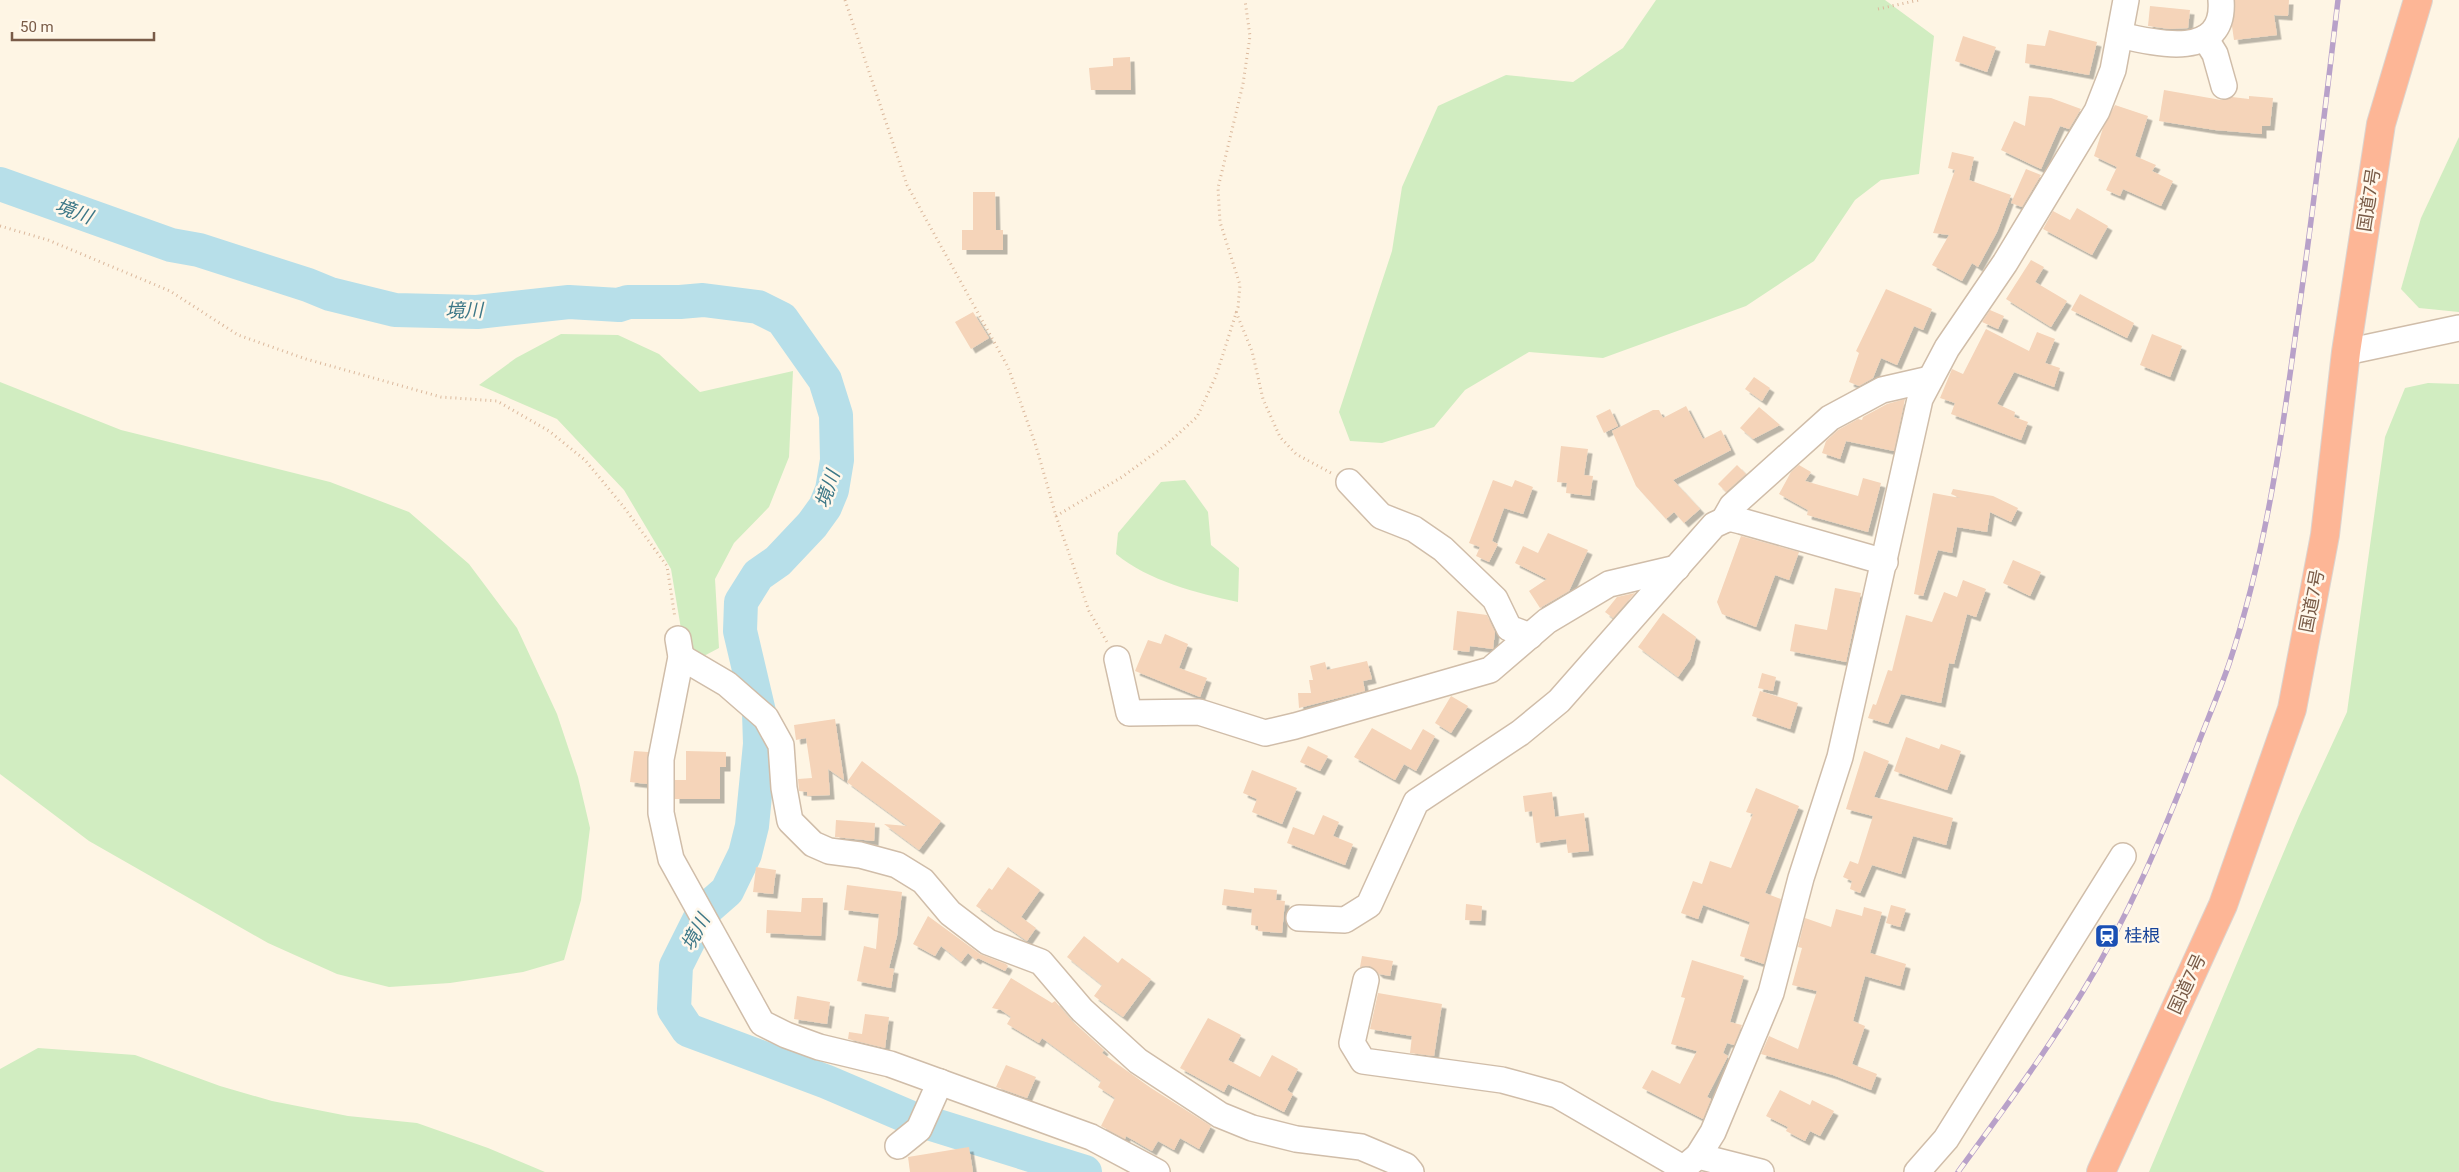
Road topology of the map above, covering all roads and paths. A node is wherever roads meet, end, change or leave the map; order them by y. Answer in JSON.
{"nodes":[{"id":1,"x":845,"y":0,"type":"edge"},
{"id":2,"x":1245,"y":0,"type":"edge"},
{"id":3,"x":1919,"y":0,"type":"edge"},
{"id":4,"x":2126,"y":0,"type":"edge"},
{"id":5,"x":2222,"y":0,"type":"edge"},
{"id":6,"x":2418,"y":0,"type":"edge"},
{"id":7,"x":1878,"y":9,"type":"dead end"},
{"id":8,"x":2120,"y":35,"type":"junction"},
{"id":9,"x":2205,"y":38,"type":"junction"},
{"id":10,"x":2224,"y":86,"type":"dead end"},
{"id":11,"x":0,"y":226,"type":"edge"},
{"id":12,"x":1236,"y":312,"type":"junction"},
{"id":13,"x":2459,"y":328,"type":"edge"},
{"id":14,"x":2346,"y":352,"type":"junction"},
{"id":15,"x":1930,"y":379,"type":"junction"},
{"id":16,"x":1349,"y":482,"type":"joint"},
{"id":17,"x":1056,"y":516,"type":"junction"},
{"id":18,"x":1724,"y":520,"type":"junction"},
{"id":19,"x":1885,"y":562,"type":"junction"},
{"id":20,"x":1677,"y":568,"type":"junction"},
{"id":21,"x":1530,"y":636,"type":"junction"},
{"id":22,"x":679,"y":648,"type":"junction"},
{"id":23,"x":1117,"y":659,"type":"joint"},
{"id":24,"x":2123,"y":856,"type":"dead end"},
{"id":25,"x":1299,"y":918,"type":"dead end"},
{"id":26,"x":1366,"y":980,"type":"dead end"},
{"id":27,"x":940,"y":1082,"type":"junction"},
{"id":28,"x":898,"y":1146,"type":"dead end"},
{"id":29,"x":1687,"y":1165,"type":"edge"},
{"id":30,"x":1156,"y":1172,"type":"edge"},
{"id":31,"x":1411,"y":1172,"type":"edge"},
{"id":32,"x":1761,"y":1172,"type":"edge"},
{"id":33,"x":1918,"y":1172,"type":"edge"},
{"id":34,"x":2101,"y":1172,"type":"edge"}],
"edges":[{"from":1,"to":17,"type":"path"},
{"from":2,"to":12,"type":"path"},
{"from":3,"to":7,"type":"path"},
{"from":4,"to":8,"type":"street"},
{"from":5,"to":9,"type":"street"},
{"from":6,"to":14,"type":"highway","name":"国道7号"},
{"from":8,"to":9,"type":"street"},
{"from":8,"to":15,"type":"street"},
{"from":9,"to":10,"type":"street"},
{"from":11,"to":22,"type":"path"},
{"from":12,"to":16,"type":"path"},
{"from":12,"to":17,"type":"path"},
{"from":13,"to":14,"type":"street"},
{"from":14,"to":34,"type":"highway","name":"国道7号"},
{"from":15,"to":18,"type":"street"},
{"from":15,"to":19,"type":"street"},
{"from":16,"to":21,"type":"street"},
{"from":17,"to":23,"type":"path"},
{"from":18,"to":19,"type":"street"},
{"from":18,"to":20,"type":"street"},
{"from":19,"to":29,"type":"street"},
{"from":20,"to":21,"type":"street"},
{"from":20,"to":25,"type":"street"},
{"from":21,"to":23,"type":"street"},
{"from":22,"to":27,"type":"street"},
{"from":22,"to":31,"type":"street"},
{"from":24,"to":33,"type":"street"},
{"from":26,"to":29,"type":"street"},
{"from":27,"to":28,"type":"street"},
{"from":27,"to":30,"type":"street"},
{"from":29,"to":32,"type":"street"}]}
